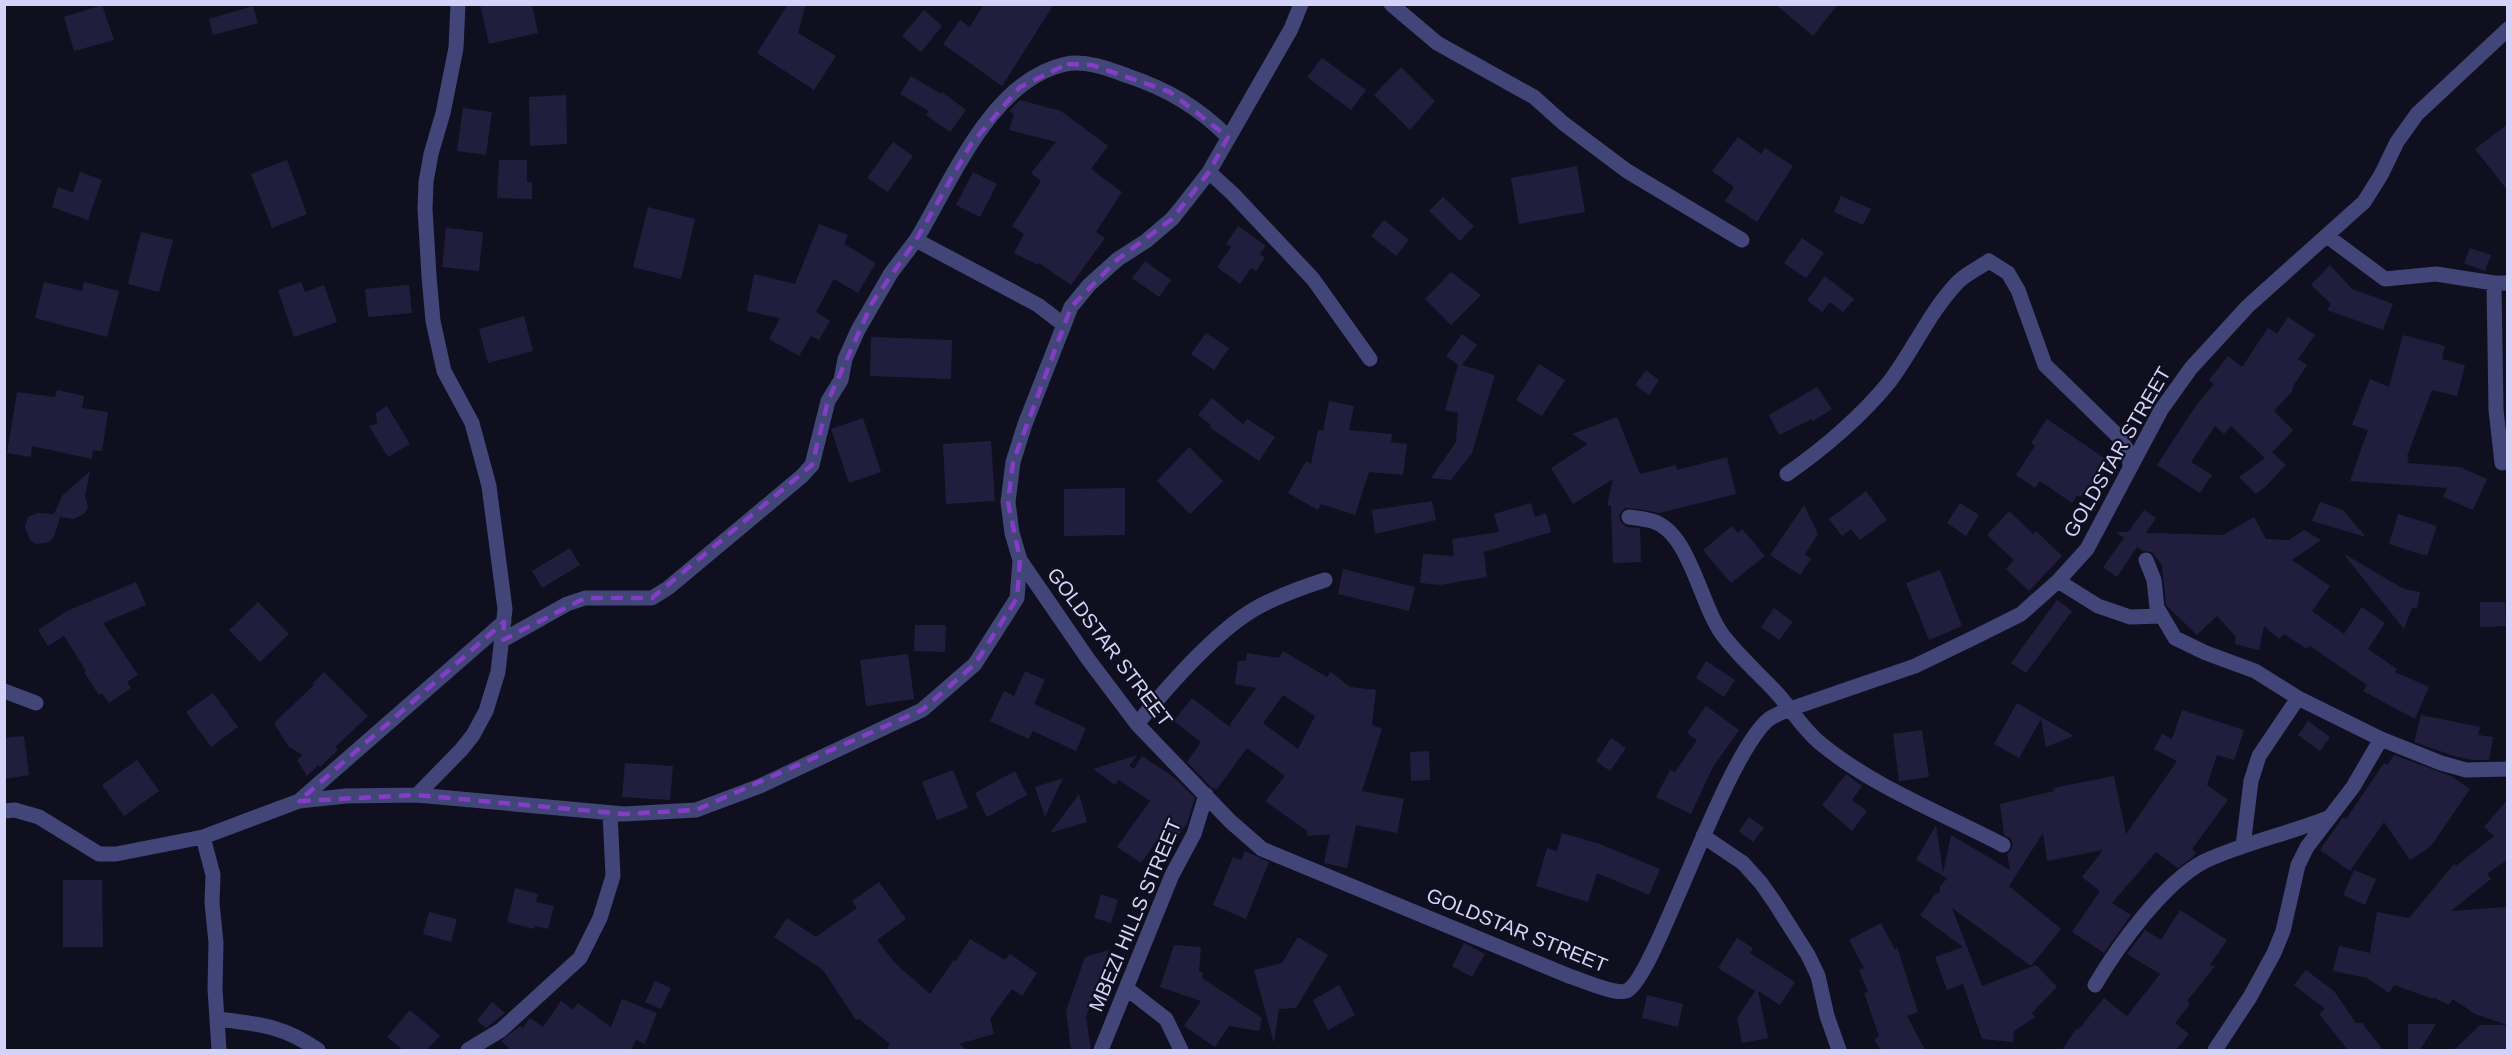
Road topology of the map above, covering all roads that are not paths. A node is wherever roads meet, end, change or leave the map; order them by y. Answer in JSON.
{"nodes":[{"id":1,"x":458,"y":4,"type":"edge"},
{"id":2,"x":1301,"y":4,"type":"edge"},
{"id":3,"x":1391,"y":4,"type":"edge"},
{"id":4,"x":2508,"y":29,"type":"edge"},
{"id":5,"x":1228,"y":137,"type":"junction"},
{"id":6,"x":1209,"y":172,"type":"junction"},
{"id":7,"x":2327,"y":236,"type":"junction"},
{"id":8,"x":916,"y":240,"type":"junction"},
{"id":9,"x":1742,"y":240,"type":"dead end"},
{"id":10,"x":2501,"y":283,"type":"edge"},
{"id":11,"x":1064,"y":325,"type":"junction"},
{"id":12,"x":1370,"y":359,"type":"dead end"},
{"id":13,"x":2502,"y":463,"type":"dead end"},
{"id":14,"x":2130,"y":467,"type":"junction"},
{"id":15,"x":1787,"y":474,"type":"dead end"},
{"id":16,"x":1629,"y":517,"type":"dead end"},
{"id":17,"x":1020,"y":560,"type":"junction"},
{"id":18,"x":2146,"y":560,"type":"dead end"},
{"id":19,"x":1325,"y":580,"type":"dead end"},
{"id":20,"x":2058,"y":581,"type":"junction"},
{"id":21,"x":2162,"y":616,"type":"junction"},
{"id":22,"x":504,"y":622,"type":"junction"},
{"id":23,"x":503,"y":640,"type":"junction"},
{"id":24,"x":4,"y":692,"type":"edge"},
{"id":25,"x":2298,"y":698,"type":"junction"},
{"id":26,"x":36,"y":703,"type":"dead end"},
{"id":27,"x":1790,"y":709,"type":"junction"},
{"id":28,"x":1137,"y":724,"type":"junction"},
{"id":29,"x":2381,"y":739,"type":"junction"},
{"id":30,"x":2508,"y":770,"type":"edge"},
{"id":31,"x":417,"y":795,"type":"junction"},
{"id":32,"x":1206,"y":795,"type":"junction"},
{"id":33,"x":299,"y":801,"type":"junction"},
{"id":34,"x":4,"y":811,"type":"edge"},
{"id":35,"x":610,"y":813,"type":"junction"},
{"id":36,"x":2328,"y":818,"type":"junction"},
{"id":37,"x":1703,"y":836,"type":"junction"},
{"id":38,"x":203,"y":837,"type":"junction"},
{"id":39,"x":2003,"y":845,"type":"dead end"},
{"id":40,"x":2243,"y":846,"type":"junction"},
{"id":41,"x":2095,"y":985,"type":"dead end"},
{"id":42,"x":1126,"y":988,"type":"junction"},
{"id":43,"x":218,"y":1019,"type":"junction"},
{"id":44,"x":219,"y":1050,"type":"edge"},
{"id":45,"x":318,"y":1050,"type":"edge"},
{"id":46,"x":468,"y":1050,"type":"edge"},
{"id":47,"x":1101,"y":1050,"type":"edge"},
{"id":48,"x":1181,"y":1050,"type":"edge"},
{"id":49,"x":1839,"y":1050,"type":"edge"},
{"id":50,"x":2215,"y":1050,"type":"edge"}],
"edges":[{"from":1,"to":22,"type":"street"},
{"from":2,"to":5,"type":"street","name":"GOLDSTAR STREET"},
{"from":3,"to":9,"type":"street"},
{"from":4,"to":7,"type":"street","name":"GOLDSTAR STREET"},
{"from":5,"to":6,"type":"street","name":"GOLDSTAR STREET"},
{"from":5,"to":8,"type":"street"},
{"from":6,"to":11,"type":"street","name":"GOLDSTAR STREET"},
{"from":6,"to":12,"type":"street"},
{"from":7,"to":10,"type":"street"},
{"from":7,"to":14,"type":"street","name":"GOLDSTAR STREET"},
{"from":8,"to":11,"type":"street"},
{"from":8,"to":23,"type":"street"},
{"from":10,"to":13,"type":"street"},
{"from":11,"to":17,"type":"street","name":"GOLDSTAR STREET"},
{"from":14,"to":15,"type":"street"},
{"from":14,"to":20,"type":"street","name":"GOLDSTAR STREET"},
{"from":16,"to":27,"type":"street"},
{"from":17,"to":28,"type":"street","name":"GOLDSTAR STREET"},
{"from":17,"to":35,"type":"street"},
{"from":18,"to":21,"type":"street"},
{"from":19,"to":28,"type":"street"},
{"from":20,"to":21,"type":"street"},
{"from":20,"to":27,"type":"street","name":"GOLDSTAR STREET"},
{"from":21,"to":25,"type":"street"},
{"from":22,"to":23,"type":"street"},
{"from":22,"to":33,"type":"street"},
{"from":23,"to":31,"type":"street"},
{"from":24,"to":26,"type":"street"},
{"from":25,"to":29,"type":"street"},
{"from":25,"to":40,"type":"street"},
{"from":27,"to":37,"type":"street","name":"GOLDSTAR STREET"},
{"from":27,"to":39,"type":"street"},
{"from":28,"to":32,"type":"street","name":"GOLDSTAR STREET"},
{"from":29,"to":30,"type":"street"},
{"from":29,"to":36,"type":"street"},
{"from":31,"to":33,"type":"street"},
{"from":31,"to":35,"type":"street"},
{"from":32,"to":37,"type":"street","name":"GOLDSTAR STREET"},
{"from":32,"to":42,"type":"street","name":"MBEZI HILLS STREET"},
{"from":33,"to":38,"type":"street"},
{"from":34,"to":38,"type":"street"},
{"from":35,"to":46,"type":"street"},
{"from":36,"to":40,"type":"street"},
{"from":36,"to":50,"type":"street"},
{"from":37,"to":49,"type":"street"},
{"from":38,"to":43,"type":"street"},
{"from":40,"to":41,"type":"street"},
{"from":42,"to":47,"type":"street","name":"MBEZI HILLS STREET"},
{"from":42,"to":48,"type":"street"},
{"from":43,"to":44,"type":"street"},
{"from":43,"to":45,"type":"street"}]}
